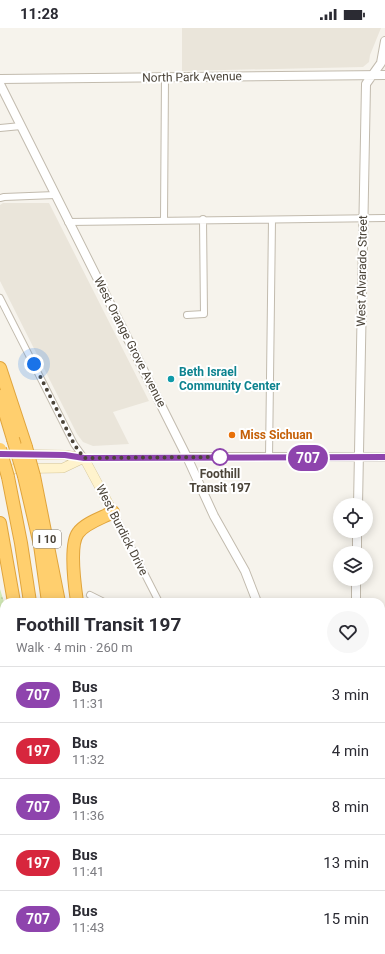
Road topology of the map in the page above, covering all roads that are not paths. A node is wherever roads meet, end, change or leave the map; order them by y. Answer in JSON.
{"nodes":[{"id":1,"x":385,"y":41,"type":"edge"},
{"id":2,"x":372,"y":75,"type":"junction"},
{"id":3,"x":385,"y":75,"type":"edge"},
{"id":4,"x":166,"y":77,"type":"junction"},
{"id":5,"x":0,"y":80,"type":"edge"},
{"id":6,"x":0,"y":84,"type":"edge"},
{"id":7,"x":21,"y":126,"type":"junction"},
{"id":8,"x":0,"y":128,"type":"edge"},
{"id":9,"x":55,"y":195,"type":"junction"},
{"id":10,"x":0,"y":198,"type":"edge"},
{"id":11,"x":363,"y":218,"type":"junction"},
{"id":12,"x":385,"y":218,"type":"edge"},
{"id":13,"x":203,"y":219,"type":"junction"},
{"id":14,"x":164,"y":220,"type":"junction"},
{"id":15,"x":272,"y":220,"type":"junction"},
{"id":16,"x":68,"y":222,"type":"junction"},
{"id":17,"x":0,"y":298,"type":"edge"},
{"id":18,"x":187,"y":315,"type":"dead end"},
{"id":19,"x":0,"y":368,"type":"edge"},
{"id":20,"x":0,"y":396,"type":"edge"},
{"id":21,"x":0,"y":421,"type":"edge"},
{"id":22,"x":5,"y":447,"type":"edge"},
{"id":23,"x":187,"y":457,"type":"junction"},
{"id":24,"x":385,"y":457,"type":"edge"},
{"id":25,"x":84,"y":458,"type":"junction"},
{"id":26,"x":269,"y":458,"type":"junction"},
{"id":27,"x":359,"y":458,"type":"junction"},
{"id":28,"x":17,"y":475,"type":"edge"},
{"id":29,"x":358,"y":498,"type":"edge"},
{"id":30,"x":113,"y":512,"type":"junction"},
{"id":31,"x":0,"y":523,"type":"edge"},
{"id":32,"x":356,"y":586,"type":"edge"},
{"id":33,"x":13,"y":598,"type":"edge"},
{"id":34,"x":29,"y":598,"type":"edge"},
{"id":35,"x":39,"y":598,"type":"edge"},
{"id":36,"x":47,"y":598,"type":"edge"},
{"id":37,"x":58,"y":598,"type":"edge"},
{"id":38,"x":77,"y":598,"type":"edge"},
{"id":39,"x":90,"y":598,"type":"edge"},
{"id":40,"x":97,"y":598,"type":"edge"},
{"id":41,"x":157,"y":598,"type":"edge"},
{"id":42,"x":255,"y":598,"type":"edge"},
{"id":43,"x":356,"y":598,"type":"edge"}],
"edges":[{"from":1,"to":2,"type":"street","name":"West Alvarado Street"},
{"from":2,"to":3,"type":"street","name":"North Park Avenue"},
{"from":2,"to":4,"type":"street","name":"North Park Avenue"},
{"from":2,"to":11,"type":"street","name":"West Alvarado Street"},
{"from":4,"to":5,"type":"street","name":"North Park Avenue"},
{"from":4,"to":14,"type":"street"},
{"from":6,"to":7,"type":"street","name":"West Orange Grove Avenue"},
{"from":7,"to":8,"type":"street"},
{"from":7,"to":9,"type":"street","name":"West Orange Grove Avenue"},
{"from":9,"to":10,"type":"street"},
{"from":9,"to":16,"type":"street","name":"West Orange Grove Avenue"},
{"from":11,"to":12,"type":"street"},
{"from":11,"to":15,"type":"street"},
{"from":11,"to":27,"type":"street","name":"West Alvarado Street"},
{"from":13,"to":14,"type":"street"},
{"from":13,"to":15,"type":"street"},
{"from":13,"to":18,"type":"street"},
{"from":14,"to":16,"type":"street"},
{"from":15,"to":26,"type":"street"},
{"from":16,"to":23,"type":"street","name":"West Orange Grove Avenue"},
{"from":17,"to":25,"type":"street"},
{"from":19,"to":28,"type":"highway","number":"I 10","bridge":true},
{"from":20,"to":22,"type":"highway"},
{"from":21,"to":22,"type":"highway"},
{"from":22,"to":25,"type":"main road"},
{"from":22,"to":28,"type":"highway","number":"I 10","bridge":true},
{"from":23,"to":25,"type":"street"},
{"from":23,"to":26,"type":"street"},
{"from":23,"to":42,"type":"street","name":"West Orange Grove Avenue"},
{"from":24,"to":27,"type":"street"},
{"from":25,"to":28,"type":"main road"},
{"from":25,"to":30,"type":"main road","name":"West Burdick Drive"},
{"from":26,"to":27,"type":"street"},
{"from":27,"to":29,"type":"street","name":"West Alvarado Street"},
{"from":28,"to":34,"type":"highway","number":"I 10"},
{"from":28,"to":35,"type":"highway"},
{"from":28,"to":36,"type":"highway"},
{"from":28,"to":37,"type":"highway","number":"I 10"},
{"from":30,"to":38,"type":"highway"},
{"from":30,"to":41,"type":"street","name":"West Burdick Drive"},
{"from":31,"to":33,"type":"highway"},
{"from":32,"to":43,"type":"street"},
{"from":39,"to":40,"type":"street"}]}
